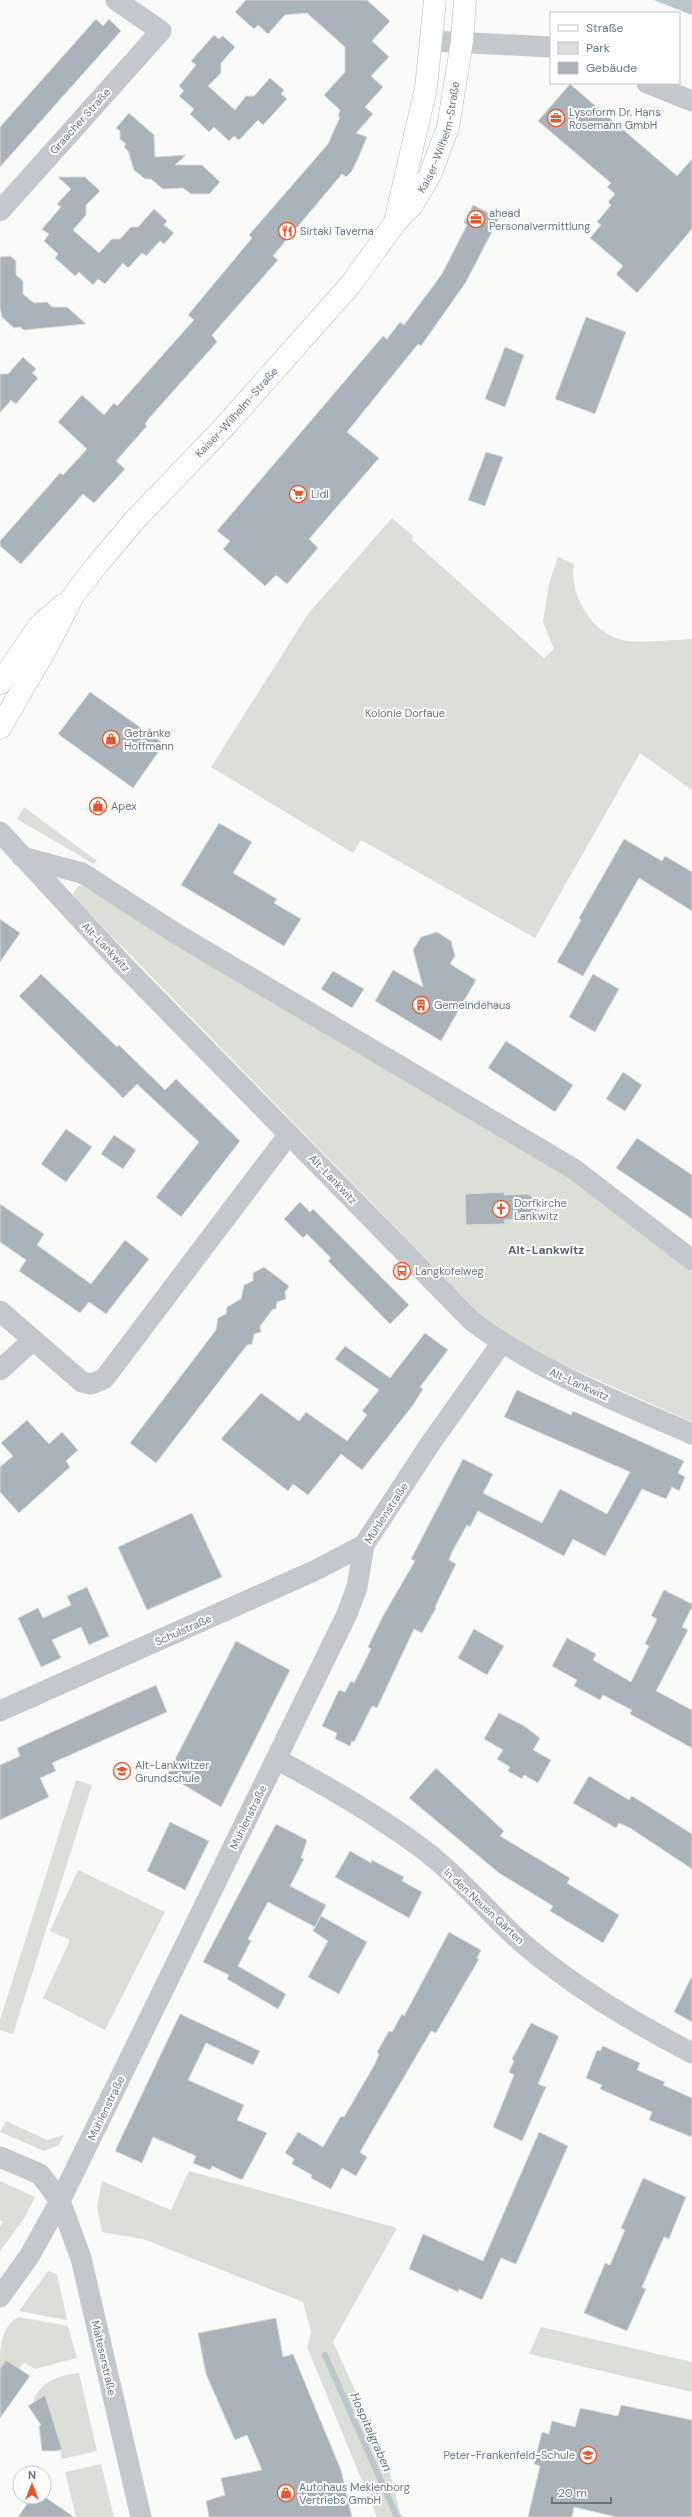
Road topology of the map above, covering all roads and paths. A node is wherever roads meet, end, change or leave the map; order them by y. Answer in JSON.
{"nodes":[{"id":1,"x":116,"y":0,"type":"edge"},
{"id":2,"x":435,"y":0,"type":"edge"},
{"id":3,"x":465,"y":0,"type":"edge"},
{"id":4,"x":432,"y":41,"type":"junction"},
{"id":5,"x":462,"y":41,"type":"junction"},
{"id":6,"x":550,"y":47,"type":"edge"},
{"id":7,"x":650,"y":84,"type":"edge"},
{"id":8,"x":692,"y":101,"type":"edge"},
{"id":9,"x":0,"y":211,"type":"edge"},
{"id":10,"x":395,"y":223,"type":"junction"},
{"id":11,"x":73,"y":596,"type":"junction"},
{"id":12,"x":0,"y":683,"type":"edge"},
{"id":13,"x":0,"y":728,"type":"edge"},
{"id":14,"x":0,"y":832,"type":"edge"},
{"id":15,"x":22,"y":857,"type":"junction"},
{"id":16,"x":289,"y":1134,"type":"junction"},
{"id":17,"x":692,"y":1260,"type":"edge"},
{"id":18,"x":0,"y":1311,"type":"edge"},
{"id":19,"x":33,"y":1340,"type":"junction"},
{"id":20,"x":502,"y":1344,"type":"junction"},
{"id":21,"x":0,"y":1370,"type":"edge"},
{"id":22,"x":692,"y":1434,"type":"edge"},
{"id":23,"x":364,"y":1545,"type":"junction"},
{"id":24,"x":0,"y":1711,"type":"edge"},
{"id":25,"x":276,"y":1760,"type":"junction"},
{"id":26,"x":692,"y":2053,"type":"edge"},
{"id":27,"x":0,"y":2157,"type":"edge"},
{"id":28,"x":60,"y":2201,"type":"junction"},
{"id":29,"x":0,"y":2297,"type":"edge"},
{"id":30,"x":141,"y":2517,"type":"edge"}],
"edges":[{"from":1,"to":9,"type":"street","name":"Graacher Straße"},
{"from":2,"to":4,"type":"main road","name":"Kaiser-Wilhelm-Straße"},
{"from":3,"to":5,"type":"main road","name":"Kaiser-Wilhelm-Straße"},
{"from":4,"to":5,"type":"street"},
{"from":4,"to":10,"type":"main road","name":"Kaiser-Wilhelm-Straße"},
{"from":5,"to":6,"type":"street"},
{"from":5,"to":10,"type":"main road","name":"Kaiser-Wilhelm-Straße"},
{"from":7,"to":8,"type":"street"},
{"from":10,"to":11,"type":"main road","name":"Kaiser-Wilhelm-Straße"},
{"from":11,"to":12,"type":"main road","name":"Kaiser-Wilhelm-Straße"},
{"from":11,"to":13,"type":"main road","name":"Kaiser-Wilhelm-Straße"},
{"from":14,"to":15,"type":"street","name":"Alt-Lankwitz"},
{"from":15,"to":16,"type":"street","name":"Alt-Lankwitz"},
{"from":15,"to":17,"type":"street"},
{"from":16,"to":19,"type":"street"},
{"from":16,"to":20,"type":"street","name":"Alt-Lankwitz"},
{"from":18,"to":19,"type":"street"},
{"from":19,"to":21,"type":"street"},
{"from":20,"to":22,"type":"street","name":"Alt-Lankwitz"},
{"from":20,"to":23,"type":"street","name":"Mühlenstraße"},
{"from":23,"to":24,"type":"street","name":"Schulstraße"},
{"from":23,"to":25,"type":"street","name":"Mühlenstraße"},
{"from":25,"to":26,"type":"street","name":"In den Neuen Gärten"},
{"from":25,"to":28,"type":"street","name":"Mühlenstraße"},
{"from":27,"to":28,"type":"street","name":"Malteserstraße"},
{"from":28,"to":29,"type":"street","name":"Mühlenstraße"},
{"from":28,"to":30,"type":"street","name":"Malteserstraße"}]}
